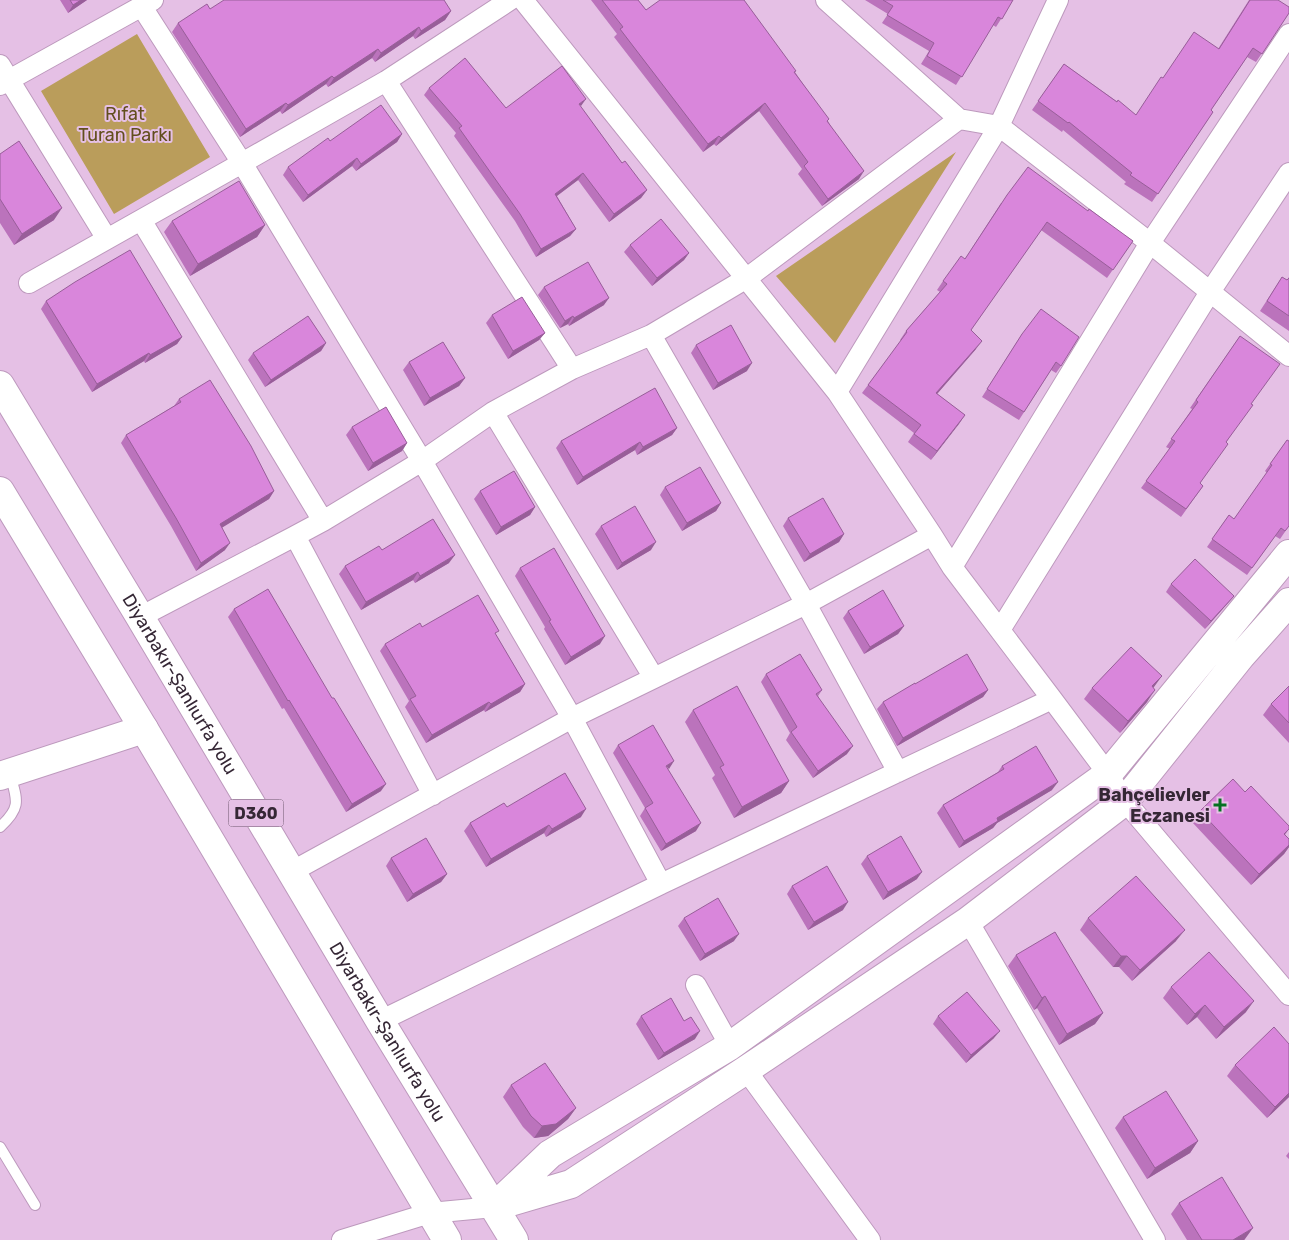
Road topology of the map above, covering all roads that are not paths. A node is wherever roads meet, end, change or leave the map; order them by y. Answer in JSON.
{"nodes":[{"id":1,"x":510,"y":0,"type":"edge"},
{"id":2,"x":523,"y":0,"type":"edge"},
{"id":3,"x":826,"y":0,"type":"edge"},
{"id":4,"x":1058,"y":0,"type":"edge"},
{"id":5,"x":148,"y":4,"type":"edge"},
{"id":6,"x":1289,"y":34,"type":"edge"},
{"id":7,"x":3,"y":77,"type":"edge"},
{"id":8,"x":386,"y":81,"type":"junction"},
{"id":9,"x":958,"y":119,"type":"junction"},
{"id":10,"x":999,"y":126,"type":"junction"},
{"id":11,"x":242,"y":163,"type":"junction"},
{"id":12,"x":1289,"y":173,"type":"edge"},
{"id":13,"x":142,"y":220,"type":"junction"},
{"id":14,"x":107,"y":239,"type":"junction"},
{"id":15,"x":1150,"y":243,"type":"junction"},
{"id":16,"x":747,"y":278,"type":"junction"},
{"id":17,"x":29,"y":283,"type":"dead end"},
{"id":18,"x":1210,"y":292,"type":"junction"},
{"id":19,"x":651,"y":335,"type":"junction"},
{"id":20,"x":1289,"y":356,"type":"edge"},
{"id":21,"x":572,"y":369,"type":"junction"},
{"id":22,"x":0,"y":385,"type":"edge"},
{"id":23,"x":837,"y":392,"type":"junction"},
{"id":24,"x":493,"y":412,"type":"junction"},
{"id":25,"x":422,"y":461,"type":"junction"},
{"id":26,"x":0,"y":491,"type":"edge"},
{"id":27,"x":323,"y":521,"type":"junction"},
{"id":28,"x":932,"y":535,"type":"junction"},
{"id":29,"x":295,"y":536,"type":"junction"},
{"id":30,"x":1289,"y":554,"type":"edge"},
{"id":31,"x":952,"y":567,"type":"junction"},
{"id":32,"x":806,"y":604,"type":"junction"},
{"id":33,"x":1287,"y":609,"type":"edge"},
{"id":34,"x":140,"y":617,"type":"junction"},
{"id":35,"x":1000,"y":630,"type":"junction"},
{"id":36,"x":654,"y":678,"type":"junction"},
{"id":37,"x":1052,"y":699,"type":"junction"},
{"id":38,"x":572,"y":718,"type":"junction"},
{"id":39,"x":144,"y":729,"type":"junction"},
{"id":40,"x":898,"y":772,"type":"junction"},
{"id":41,"x":1108,"y":774,"type":"junction"},
{"id":42,"x":5,"y":775,"type":"edge"},
{"id":43,"x":433,"y":795,"type":"junction"},
{"id":44,"x":1126,"y":801,"type":"junction"},
{"id":45,"x":0,"y":827,"type":"edge"},
{"id":46,"x":291,"y":872,"type":"junction"},
{"id":47,"x":661,"y":884,"type":"junction"},
{"id":48,"x":968,"y":921,"type":"junction"},
{"id":49,"x":696,"y":985,"type":"dead end"},
{"id":50,"x":1289,"y":995,"type":"edge"},
{"id":51,"x":380,"y":1021,"type":"junction"},
{"id":52,"x":730,"y":1046,"type":"junction"},
{"id":53,"x":746,"y":1070,"type":"junction"},
{"id":54,"x":0,"y":1147,"type":"edge"},
{"id":55,"x":35,"y":1205,"type":"dead end"},
{"id":56,"x":494,"y":1207,"type":"junction"},
{"id":57,"x":430,"y":1213,"type":"junction"},
{"id":58,"x":342,"y":1240,"type":"edge"},
{"id":59,"x":447,"y":1240,"type":"edge"},
{"id":60,"x":514,"y":1240,"type":"edge"},
{"id":61,"x":870,"y":1240,"type":"edge"},
{"id":62,"x":1155,"y":1240,"type":"edge"}],
"edges":[{"from":1,"to":8,"type":"street"},
{"from":2,"to":16,"type":"street"},
{"from":3,"to":9,"type":"street"},
{"from":4,"to":10,"type":"street"},
{"from":5,"to":7,"type":"street"},
{"from":5,"to":11,"type":"street"},
{"from":6,"to":15,"type":"street"},
{"from":7,"to":14,"type":"street"},
{"from":8,"to":11,"type":"street"},
{"from":8,"to":21,"type":"street"},
{"from":9,"to":10,"type":"street"},
{"from":9,"to":16,"type":"street"},
{"from":10,"to":15,"type":"street"},
{"from":10,"to":23,"type":"street"},
{"from":11,"to":13,"type":"street"},
{"from":11,"to":25,"type":"street"},
{"from":12,"to":18,"type":"street"},
{"from":13,"to":14,"type":"street"},
{"from":13,"to":27,"type":"street"},
{"from":14,"to":17,"type":"street"},
{"from":15,"to":18,"type":"street"},
{"from":15,"to":31,"type":"street"},
{"from":16,"to":19,"type":"street"},
{"from":16,"to":23,"type":"street"},
{"from":18,"to":20,"type":"street"},
{"from":18,"to":35,"type":"street"},
{"from":19,"to":21,"type":"street"},
{"from":19,"to":32,"type":"street"},
{"from":21,"to":24,"type":"street"},
{"from":22,"to":34,"type":"main road","name":"Diyarbakır-Şanlıurfa yolu","number":"D360"},
{"from":23,"to":28,"type":"street"},
{"from":24,"to":25,"type":"street"},
{"from":24,"to":36,"type":"street"},
{"from":25,"to":27,"type":"street"},
{"from":25,"to":38,"type":"street"},
{"from":26,"to":39,"type":"main road","number":"D360"},
{"from":27,"to":29,"type":"street"},
{"from":28,"to":31,"type":"street"},
{"from":28,"to":32,"type":"street"},
{"from":29,"to":34,"type":"street"},
{"from":29,"to":43,"type":"street"},
{"from":30,"to":41,"type":"main road"},
{"from":31,"to":35,"type":"street"},
{"from":32,"to":36,"type":"street"},
{"from":32,"to":40,"type":"street"},
{"from":33,"to":44,"type":"main road"},
{"from":34,"to":46,"type":"main road","name":"Diyarbakır-Şanlıurfa yolu","number":"D360"},
{"from":35,"to":37,"type":"street"},
{"from":36,"to":38,"type":"street"},
{"from":37,"to":40,"type":"street"},
{"from":37,"to":41,"type":"street"},
{"from":38,"to":43,"type":"street"},
{"from":38,"to":47,"type":"street"},
{"from":39,"to":42,"type":"main road"},
{"from":39,"to":57,"type":"main road","number":"D360"},
{"from":40,"to":47,"type":"street"},
{"from":41,"to":44,"type":"street"},
{"from":41,"to":52,"type":"main road"},
{"from":42,"to":45,"type":"lane"},
{"from":43,"to":46,"type":"street"},
{"from":44,"to":48,"type":"main road"},
{"from":44,"to":50,"type":"street"},
{"from":46,"to":51,"type":"main road","name":"Diyarbakır-Şanlıurfa yolu","number":"D360"},
{"from":47,"to":51,"type":"street"},
{"from":48,"to":53,"type":"main road"},
{"from":48,"to":62,"type":"street"},
{"from":49,"to":52,"type":"street"},
{"from":51,"to":56,"type":"main road","name":"Diyarbakır-Şanlıurfa yolu","number":"D360"},
{"from":52,"to":56,"type":"main road"},
{"from":53,"to":56,"type":"main road"},
{"from":53,"to":61,"type":"street"},
{"from":54,"to":55,"type":"lane"},
{"from":56,"to":57,"type":"street"},
{"from":56,"to":60,"type":"main road","name":"Diyarbakır-Şanlıurfa yolu","number":"D360"},
{"from":57,"to":58,"type":"street"},
{"from":57,"to":59,"type":"main road","number":"D360"}]}
